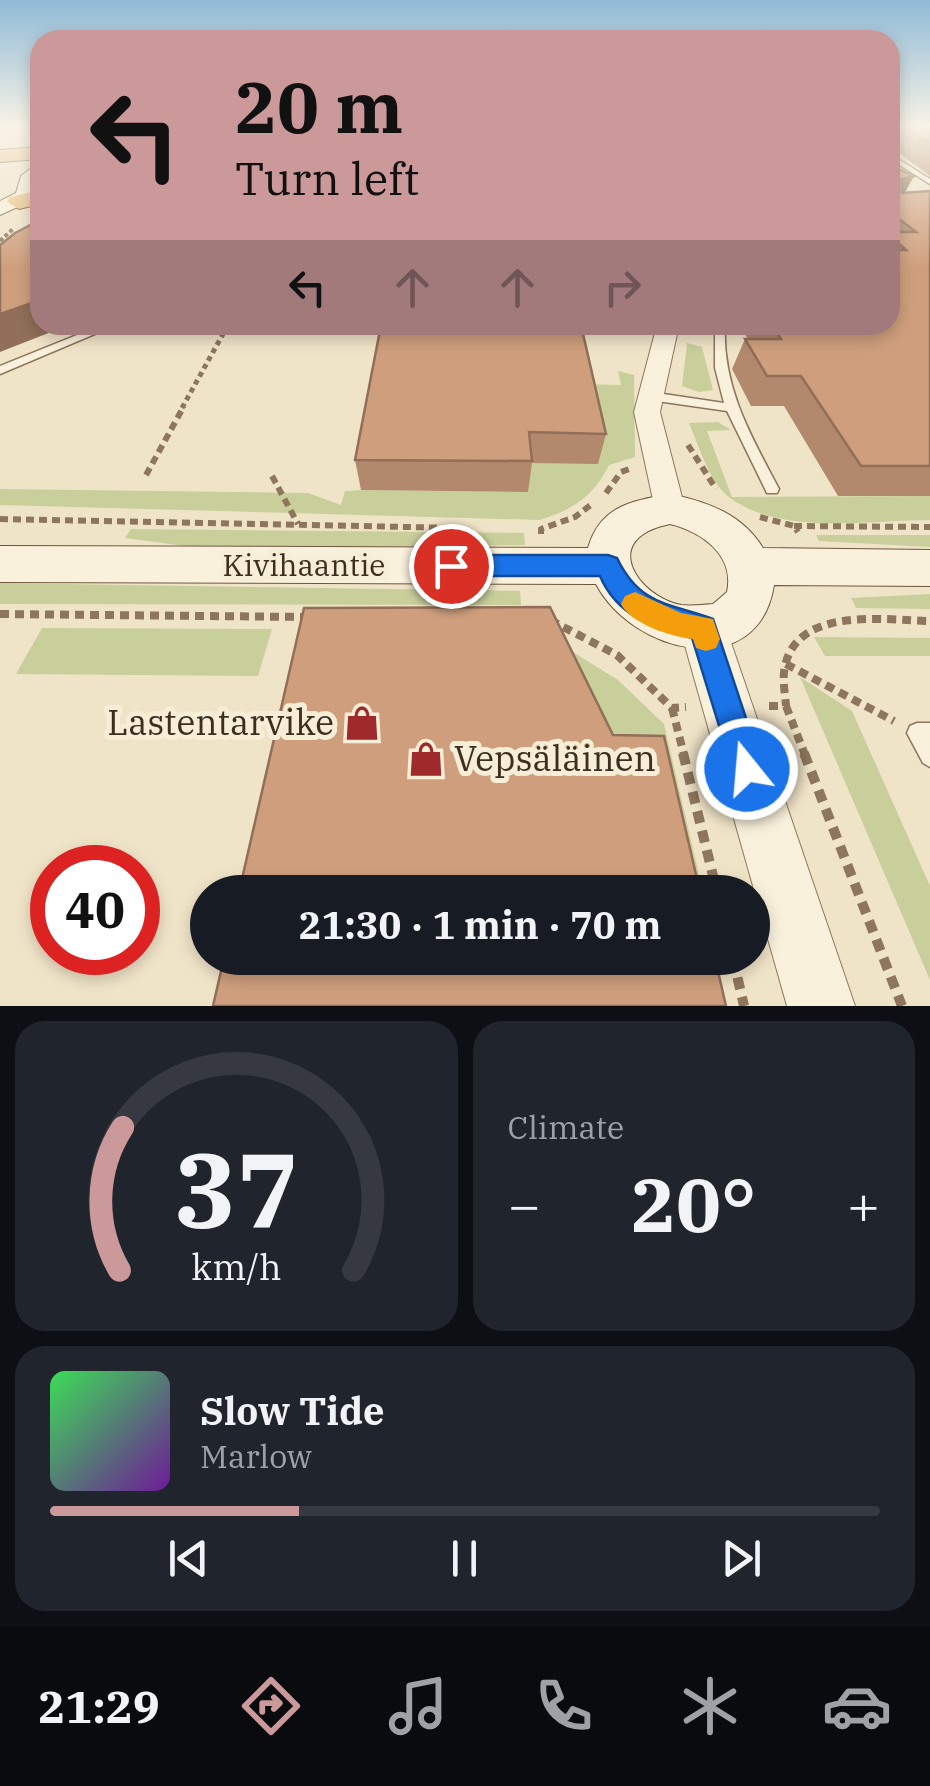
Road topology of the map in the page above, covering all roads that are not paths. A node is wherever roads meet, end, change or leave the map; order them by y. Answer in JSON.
{"nodes":[{"id":1,"x":13,"y":174,"type":"edge"},
{"id":2,"x":30,"y":176,"type":"edge"},
{"id":3,"x":4,"y":180,"type":"dead end"},
{"id":4,"x":20,"y":203,"type":"edge"},
{"id":5,"x":86,"y":335,"type":"edge"},
{"id":6,"x":665,"y":335,"type":"edge"},
{"id":7,"x":719,"y":335,"type":"edge"},
{"id":8,"x":0,"y":370,"type":"edge"},
{"id":9,"x":650,"y":396,"type":"junction"},
{"id":10,"x":731,"y":408,"type":"junction"},
{"id":11,"x":772,"y":489,"type":"dead end"},
{"id":12,"x":670,"y":509,"type":"junction"},
{"id":13,"x":0,"y":564,"type":"edge"},
{"id":14,"x":608,"y":566,"type":"junction"},
{"id":15,"x":751,"y":566,"type":"junction"},
{"id":16,"x":930,"y":568,"type":"edge"},
{"id":17,"x":703,"y":628,"type":"junction"},
{"id":18,"x":924,"y":733,"type":"edge"},
{"id":19,"x":930,"y":756,"type":"edge"},
{"id":20,"x":821,"y":1006,"type":"edge"}],
"edges":[{"from":1,"to":3,"type":"main road"},
{"from":2,"to":4,"type":"main road"},
{"from":5,"to":8,"type":"lane"},
{"from":6,"to":9,"type":"street"},
{"from":7,"to":10,"type":"lane"},
{"from":9,"to":10,"type":"lane"},
{"from":9,"to":12,"type":"street"},
{"from":10,"to":11,"type":"lane"},
{"from":12,"to":14,"type":"main road"},
{"from":12,"to":15,"type":"main road"},
{"from":13,"to":14,"type":"main road","name":"Kivihaantie"},
{"from":14,"to":17,"type":"main road"},
{"from":15,"to":16,"type":"main road"},
{"from":15,"to":17,"type":"main road"},
{"from":17,"to":20,"type":"street"},
{"from":18,"to":19,"type":"lane"}]}
